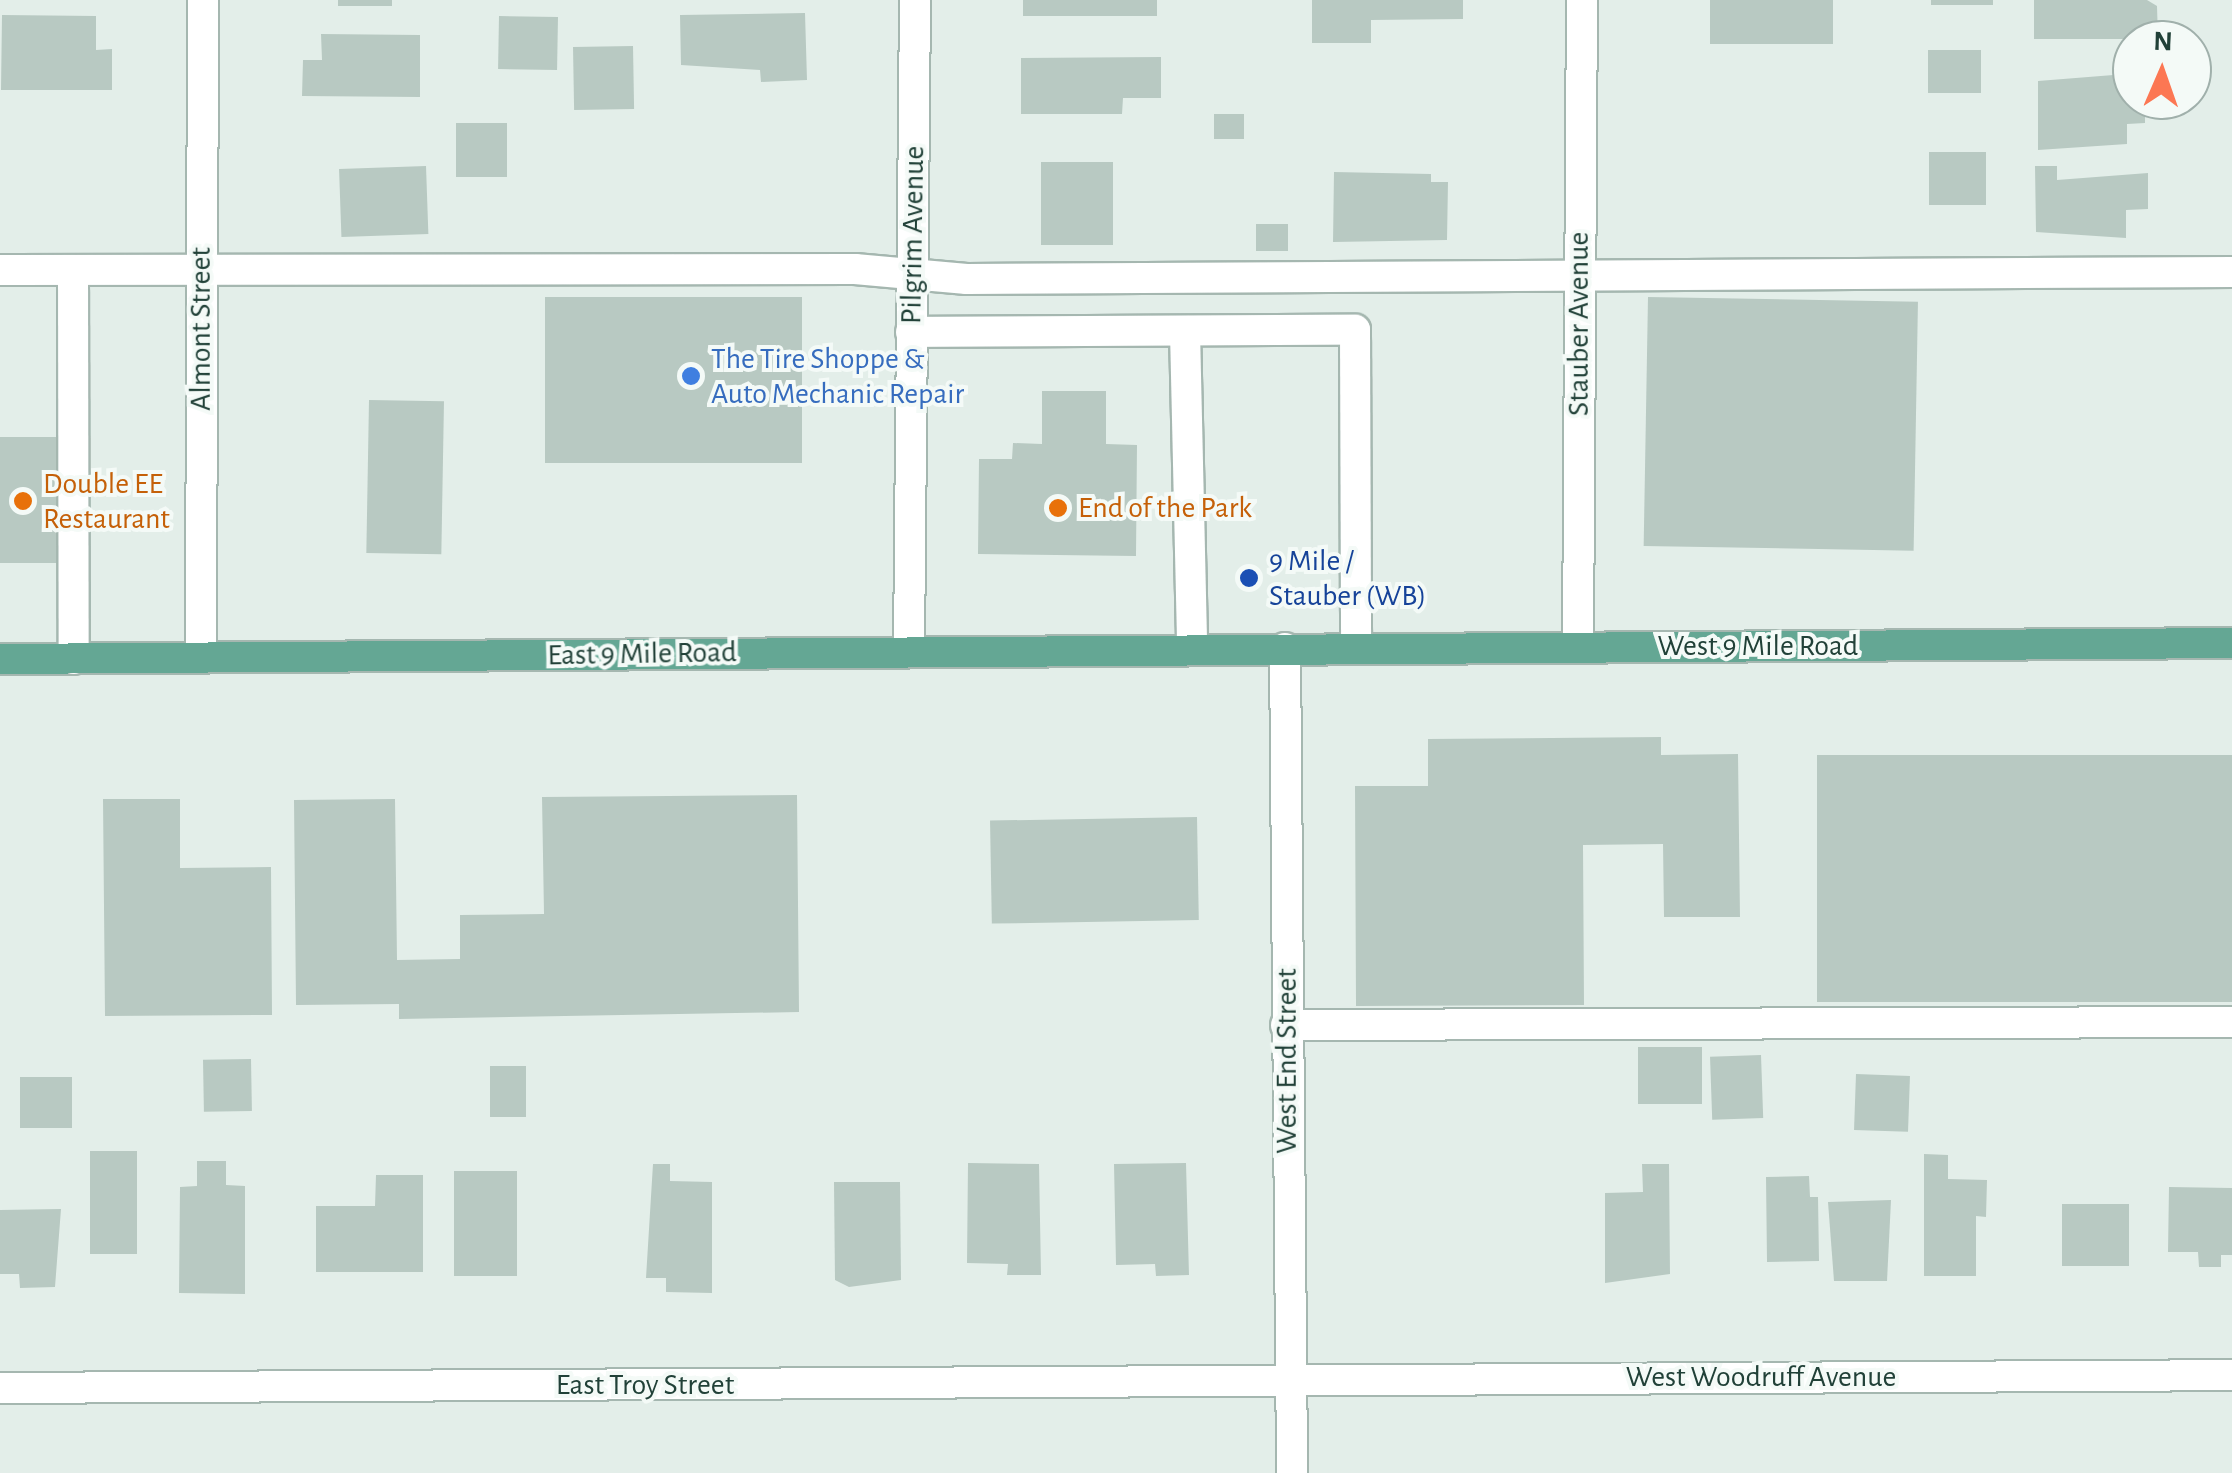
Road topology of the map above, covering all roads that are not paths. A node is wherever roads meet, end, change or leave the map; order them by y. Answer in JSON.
{"nodes":[{"id":1,"x":203,"y":0,"type":"edge"},
{"id":2,"x":915,"y":0,"type":"edge"},
{"id":3,"x":1582,"y":0,"type":"edge"},
{"id":4,"x":0,"y":270,"type":"edge"},
{"id":5,"x":73,"y":270,"type":"junction"},
{"id":6,"x":201,"y":270,"type":"junction"},
{"id":7,"x":2232,"y":272,"type":"edge"},
{"id":8,"x":912,"y":274,"type":"junction"},
{"id":9,"x":1578,"y":276,"type":"junction"},
{"id":10,"x":1184,"y":331,"type":"junction"},
{"id":11,"x":912,"y":332,"type":"junction"},
{"id":12,"x":2232,"y":643,"type":"edge"},
{"id":13,"x":1578,"y":647,"type":"junction"},
{"id":14,"x":1285,"y":648,"type":"junction"},
{"id":15,"x":1356,"y":648,"type":"junction"},
{"id":16,"x":909,"y":649,"type":"junction"},
{"id":17,"x":1192,"y":649,"type":"junction"},
{"id":18,"x":201,"y":658,"type":"junction"},
{"id":19,"x":0,"y":659,"type":"edge"},
{"id":20,"x":74,"y":659,"type":"junction"},
{"id":21,"x":2232,"y":1022,"type":"edge"},
{"id":22,"x":1286,"y":1025,"type":"junction"},
{"id":23,"x":2232,"y":1375,"type":"edge"},
{"id":24,"x":1290,"y":1381,"type":"junction"},
{"id":25,"x":0,"y":1388,"type":"edge"},
{"id":26,"x":1292,"y":1473,"type":"edge"}],
"edges":[{"from":1,"to":6,"type":"street","name":"Almont Street"},
{"from":2,"to":8,"type":"street","name":"Pilgrim Avenue"},
{"from":3,"to":9,"type":"street","name":"Stauber Avenue"},
{"from":4,"to":5,"type":"street"},
{"from":5,"to":6,"type":"street"},
{"from":5,"to":20,"type":"street"},
{"from":6,"to":8,"type":"street"},
{"from":6,"to":18,"type":"street","name":"Almont Street"},
{"from":7,"to":9,"type":"street"},
{"from":8,"to":9,"type":"street"},
{"from":8,"to":11,"type":"street","name":"Pilgrim Avenue"},
{"from":9,"to":13,"type":"street","name":"Stauber Avenue"},
{"from":10,"to":11,"type":"street"},
{"from":10,"to":15,"type":"street"},
{"from":10,"to":17,"type":"street"},
{"from":11,"to":16,"type":"street","name":"Pilgrim Avenue"},
{"from":12,"to":13,"type":"main road","name":"West 9 Mile Road"},
{"from":13,"to":15,"type":"main road","name":"West 9 Mile Road"},
{"from":14,"to":15,"type":"main road","name":"West 9 Mile Road"},
{"from":14,"to":17,"type":"main road","name":"East 9 Mile Road"},
{"from":14,"to":22,"type":"street","name":"West End Street"},
{"from":16,"to":17,"type":"main road","name":"East 9 Mile Road"},
{"from":16,"to":18,"type":"main road","name":"East 9 Mile Road"},
{"from":18,"to":20,"type":"main road","name":"East 9 Mile Road"},
{"from":19,"to":20,"type":"main road","name":"East 9 Mile Road"},
{"from":21,"to":22,"type":"street"},
{"from":22,"to":24,"type":"street","name":"West End Street"},
{"from":23,"to":24,"type":"street","name":"West Woodruff Avenue"},
{"from":24,"to":25,"type":"street","name":"East Troy Street"},
{"from":24,"to":26,"type":"street","name":"West End Street"}]}
